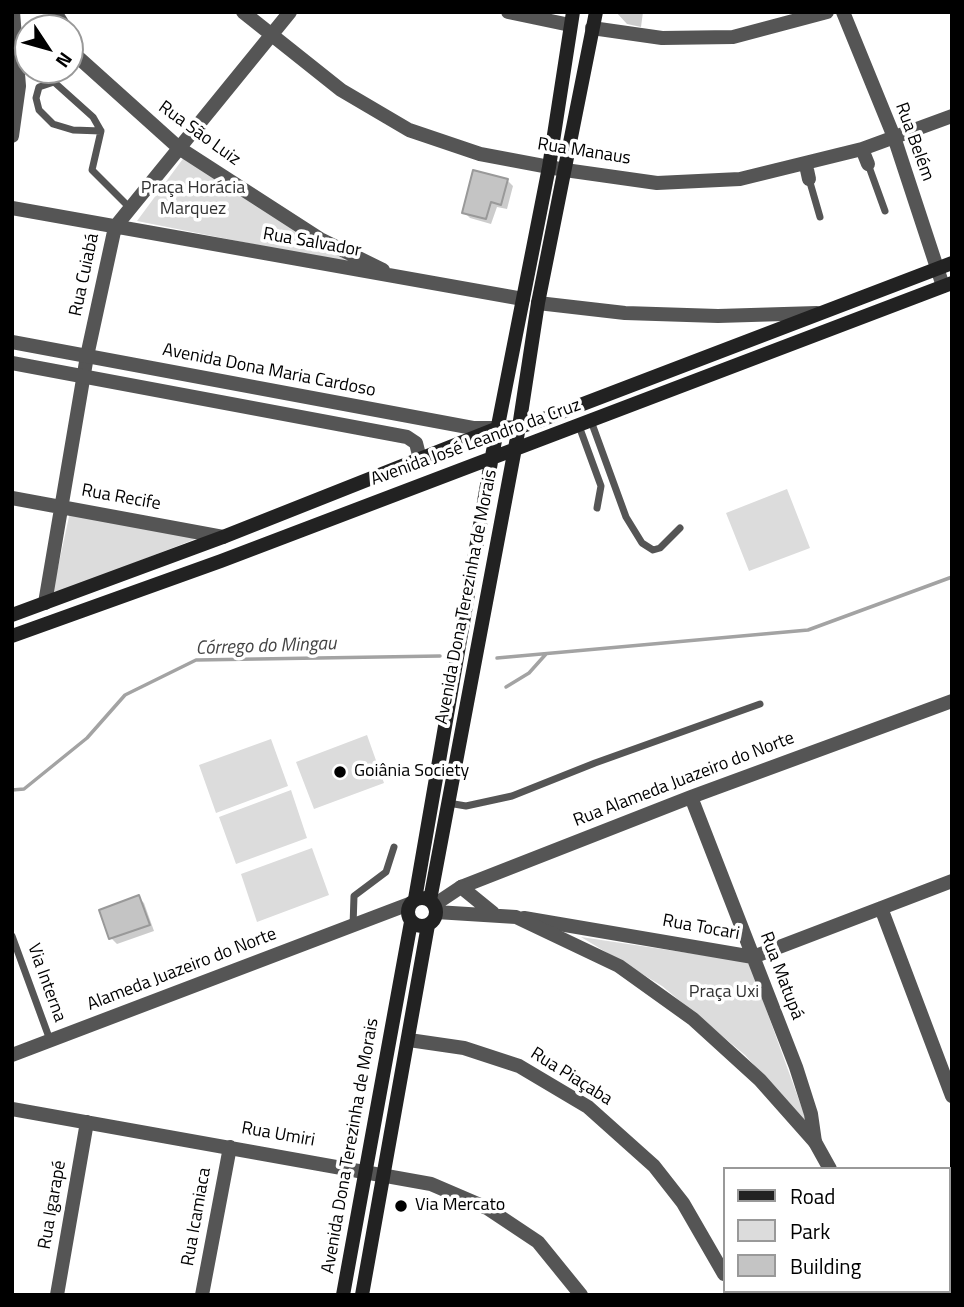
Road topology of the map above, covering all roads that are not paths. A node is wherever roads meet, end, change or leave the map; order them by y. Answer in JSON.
{"nodes":[{"id":1,"x":13,"y":12,"type":"edge"},
{"id":2,"x":243,"y":12,"type":"edge"},
{"id":3,"x":290,"y":12,"type":"edge"},
{"id":4,"x":509,"y":12,"type":"edge"},
{"id":5,"x":596,"y":12,"type":"edge"},
{"id":6,"x":827,"y":12,"type":"edge"},
{"id":7,"x":843,"y":12,"type":"edge"},
{"id":8,"x":571,"y":19,"type":"edge"},
{"id":9,"x":592,"y":28,"type":"junction"},
{"id":10,"x":271,"y":36,"type":"junction"},
{"id":11,"x":565,"y":48,"type":"junction"},
{"id":12,"x":587,"y":53,"type":"junction"},
{"id":13,"x":84,"y":57,"type":"edge"},
{"id":14,"x":84,"y":63,"type":"edge"},
{"id":15,"x":93,"y":71,"type":"junction"},
{"id":16,"x":19,"y":86,"type":"joint"},
{"id":17,"x":952,"y":116,"type":"edge"},
{"id":18,"x":101,"y":131,"type":"junction"},
{"id":19,"x":12,"y":136,"type":"edge"},
{"id":20,"x":894,"y":137,"type":"junction"},
{"id":21,"x":179,"y":148,"type":"junction"},
{"id":22,"x":863,"y":149,"type":"junction"},
{"id":23,"x":868,"y":164,"type":"joint"},
{"id":24,"x":549,"y":167,"type":"junction"},
{"id":25,"x":565,"y":170,"type":"junction"},
{"id":26,"x":807,"y":172,"type":"junction"},
{"id":27,"x":12,"y":208,"type":"edge"},
{"id":28,"x":130,"y":208,"type":"junction"},
{"id":29,"x":886,"y":211,"type":"dead end"},
{"id":30,"x":820,"y":217,"type":"dead end"},
{"id":31,"x":115,"y":227,"type":"junction"},
{"id":32,"x":952,"y":263,"type":"edge"},
{"id":33,"x":936,"y":268,"type":"junction"},
{"id":34,"x":400,"y":278,"type":"junction"},
{"id":35,"x":947,"y":285,"type":"edge"},
{"id":36,"x":523,"y":299,"type":"junction"},
{"id":37,"x":538,"y":303,"type":"junction"},
{"id":38,"x":822,"y":313,"type":"junction"},
{"id":39,"x":12,"y":342,"type":"edge"},
{"id":40,"x":87,"y":356,"type":"junction"},
{"id":41,"x":12,"y":363,"type":"edge"},
{"id":42,"x":83,"y":376,"type":"junction"},
{"id":43,"x":585,"y":423,"type":"junction"},
{"id":44,"x":519,"y":427,"type":"junction"},
{"id":45,"x":498,"y":428,"type":"junction"},
{"id":46,"x":515,"y":448,"type":"junction"},
{"id":47,"x":492,"y":456,"type":"junction"},
{"id":48,"x":420,"y":459,"type":"junction"},
{"id":49,"x":12,"y":498,"type":"edge"},
{"id":50,"x":62,"y":507,"type":"junction"},
{"id":51,"x":597,"y":508,"type":"dead end"},
{"id":52,"x":680,"y":528,"type":"dead end"},
{"id":53,"x":223,"y":537,"type":"junction"},
{"id":54,"x":46,"y":603,"type":"junction"},
{"id":55,"x":12,"y":615,"type":"edge"},
{"id":56,"x":12,"y":636,"type":"edge"},
{"id":57,"x":952,"y":701,"type":"edge"},
{"id":58,"x":760,"y":704,"type":"dead end"},
{"id":59,"x":691,"y":797,"type":"junction"},
{"id":60,"x":448,"y":803,"type":"junction"},
{"id":61,"x":394,"y":847,"type":"dead end"},
{"id":62,"x":952,"y":881,"type":"edge"},
{"id":63,"x":461,"y":887,"type":"junction"},
{"id":64,"x":425,"y":904,"type":"junction"},
{"id":65,"x":881,"y":908,"type":"junction"},
{"id":66,"x":493,"y":913,"type":"junction"},
{"id":67,"x":516,"y":917,"type":"junction"},
{"id":68,"x":411,"y":922,"type":"junction"},
{"id":69,"x":359,"y":925,"type":"junction"},
{"id":70,"x":428,"y":925,"type":"junction"},
{"id":71,"x":12,"y":936,"type":"edge"},
{"id":72,"x":752,"y":957,"type":"junction"},
{"id":73,"x":50,"y":1040,"type":"junction"},
{"id":74,"x":409,"y":1040,"type":"junction"},
{"id":75,"x":12,"y":1055,"type":"edge"},
{"id":76,"x":952,"y":1096,"type":"edge"},
{"id":77,"x":12,"y":1109,"type":"edge"},
{"id":78,"x":87,"y":1122,"type":"junction"},
{"id":79,"x":815,"y":1142,"type":"junction"},
{"id":80,"x":230,"y":1147,"type":"junction"},
{"id":81,"x":829,"y":1167,"type":"edge"},
{"id":82,"x":366,"y":1170,"type":"junction"},
{"id":83,"x":385,"y":1174,"type":"junction"},
{"id":84,"x":722,"y":1270,"type":"edge"},
{"id":85,"x":57,"y":1295,"type":"edge"},
{"id":86,"x":202,"y":1295,"type":"edge"},
{"id":87,"x":343,"y":1295,"type":"edge"},
{"id":88,"x":362,"y":1295,"type":"edge"},
{"id":89,"x":581,"y":1295,"type":"edge"}],
"edges":[{"from":1,"to":16,"type":"street"},
{"from":2,"to":10,"type":"street","name":"Rua Manaus"},
{"from":3,"to":10,"type":"street","name":"Rua Cuiabá"},
{"from":4,"to":8,"type":"street"},
{"from":5,"to":9,"type":"main road","name":"Avenida Dona Terezinha de Morais"},
{"from":6,"to":9,"type":"street"},
{"from":7,"to":20,"type":"street","name":"Rua Belém"},
{"from":8,"to":11,"type":"main road","name":"Avenida Dona Terezinha de Morais"},
{"from":9,"to":12,"type":"main road","name":"Avenida Dona Terezinha de Morais"},
{"from":10,"to":21,"type":"street","name":"Rua Cuiabá"},
{"from":10,"to":24,"type":"street","name":"Rua Manaus"},
{"from":11,"to":12,"type":"street"},
{"from":11,"to":24,"type":"main road","name":"Avenida Dona Terezinha de Morais"},
{"from":12,"to":25,"type":"main road","name":"Avenida Dona Terezinha de Morais"},
{"from":13,"to":15,"type":"street","name":"Rua São Luiz"},
{"from":14,"to":15,"type":"street","name":"Rua São Luiz"},
{"from":15,"to":21,"type":"street","name":"Rua São Luiz"},
{"from":16,"to":19,"type":"street"},
{"from":17,"to":20,"type":"street","name":"Rua Manaus"},
{"from":18,"to":18,"type":"lane"},
{"from":18,"to":28,"type":"lane"},
{"from":20,"to":22,"type":"street","name":"Rua Manaus"},
{"from":20,"to":33,"type":"street","name":"Rua Belém"},
{"from":21,"to":28,"type":"street","name":"Rua Cuiabá"},
{"from":21,"to":34,"type":"street","name":"Rua São Luiz"},
{"from":22,"to":23,"type":"street"},
{"from":22,"to":26,"type":"street","name":"Rua Manaus"},
{"from":23,"to":29,"type":"lane"},
{"from":24,"to":25,"type":"street","name":"Rua Manaus"},
{"from":24,"to":36,"type":"main road","name":"Avenida Dona Terezinha de Morais"},
{"from":25,"to":26,"type":"street","name":"Rua Manaus"},
{"from":25,"to":37,"type":"main road","name":"Avenida Dona Terezinha de Morais"},
{"from":26,"to":30,"type":"lane"},
{"from":27,"to":31,"type":"street","name":"Rua Salvador"},
{"from":28,"to":31,"type":"street","name":"Rua Cuiabá"},
{"from":31,"to":34,"type":"street","name":"Rua Salvador"},
{"from":31,"to":40,"type":"street","name":"Rua Cuiabá"},
{"from":32,"to":33,"type":"main road","name":"Avenida José Leandro da Cruz"},
{"from":33,"to":35,"type":"street","name":"Rua Belém"},
{"from":33,"to":38,"type":"main road","name":"Avenida José Leandro da Cruz"},
{"from":34,"to":36,"type":"street","name":"Rua Salvador"},
{"from":35,"to":43,"type":"main road","name":"Avenida José Leandro da Cruz"},
{"from":36,"to":45,"type":"main road","name":"Avenida Dona Terezinha de Morais"},
{"from":37,"to":38,"type":"street"},
{"from":37,"to":44,"type":"main road","name":"Avenida Dona Terezinha de Morais"},
{"from":38,"to":44,"type":"main road","name":"Avenida José Leandro da Cruz"},
{"from":39,"to":40,"type":"street","name":"Avenida Dona Maria Cardoso"},
{"from":40,"to":42,"type":"street","name":"Rua Cuiabá"},
{"from":40,"to":45,"type":"street","name":"Avenida Dona Maria Cardoso"},
{"from":41,"to":42,"type":"street"},
{"from":42,"to":48,"type":"street"},
{"from":42,"to":50,"type":"street","name":"Rua Cuiabá"},
{"from":43,"to":46,"type":"main road","name":"Avenida José Leandro da Cruz"},
{"from":43,"to":51,"type":"lane"},
{"from":43,"to":52,"type":"lane"},
{"from":44,"to":45,"type":"main road","name":"Avenida Dona Maria Cardoso"},
{"from":44,"to":46,"type":"main road","name":"Avenida Dona Terezinha de Morais"},
{"from":45,"to":47,"type":"main road","name":"Avenida Dona Terezinha de Morais"},
{"from":45,"to":48,"type":"main road","name":"Avenida José Leandro da Cruz"},
{"from":46,"to":47,"type":"main road","name":"Avenida José Leandro da Cruz"},
{"from":46,"to":60,"type":"main road","name":"Avenida Dona Terezinha de Morais"},
{"from":47,"to":56,"type":"main road","name":"Avenida José Leandro da Cruz"},
{"from":47,"to":64,"type":"main road","name":"Avenida Dona Terezinha de Morais"},
{"from":48,"to":53,"type":"main road","name":"Avenida José Leandro da Cruz"},
{"from":49,"to":50,"type":"street","name":"Rua Recife"},
{"from":50,"to":53,"type":"street","name":"Rua Recife"},
{"from":50,"to":54,"type":"street","name":"Rua Cuiabá"},
{"from":53,"to":54,"type":"main road","name":"Avenida José Leandro da Cruz"},
{"from":54,"to":55,"type":"main road","name":"Avenida José Leandro da Cruz"},
{"from":57,"to":59,"type":"street","name":"Rua Alameda Juazeiro do Norte"},
{"from":58,"to":60,"type":"lane"},
{"from":59,"to":63,"type":"street","name":"Rua Alameda Juazeiro do Norte"},
{"from":59,"to":72,"type":"street","name":"Rua Matupá"},
{"from":60,"to":64,"type":"main road","name":"Avenida Dona Terezinha de Morais"},
{"from":61,"to":69,"type":"lane"},
{"from":62,"to":65,"type":"street","name":"Rua Tocari"},
{"from":63,"to":64,"type":"street","name":"Rua Alameda Juazeiro do Norte"},
{"from":63,"to":66,"type":"street"},
{"from":64,"to":66,"type":"street"},
{"from":64,"to":68,"type":"main road","name":"Avenida Dona Terezinha de Morais"},
{"from":64,"to":69,"type":"street","name":"Alameda Juazeiro do Norte"},
{"from":64,"to":70,"type":"main road"},
{"from":65,"to":72,"type":"street","name":"Rua Tocari"},
{"from":65,"to":76,"type":"street"},
{"from":66,"to":67,"type":"street"},
{"from":67,"to":72,"type":"street","name":"Rua Tocari"},
{"from":67,"to":79,"type":"street"},
{"from":68,"to":69,"type":"street","name":"Alameda Juazeiro do Norte"},
{"from":68,"to":70,"type":"main road"},
{"from":68,"to":82,"type":"main road","name":"Avenida Dona Terezinha de Morais"},
{"from":69,"to":73,"type":"street","name":"Alameda Juazeiro do Norte"},
{"from":70,"to":74,"type":"main road","name":"Avenida Dona Terezinha de Morais"},
{"from":71,"to":73,"type":"lane","name":"Via Interna"},
{"from":72,"to":79,"type":"street","name":"Rua Matupá"},
{"from":73,"to":75,"type":"street","name":"Alameda Juazeiro do Norte"},
{"from":74,"to":83,"type":"main road","name":"Avenida Dona Terezinha de Morais"},
{"from":74,"to":84,"type":"street","name":"Rua Piaçaba"},
{"from":77,"to":78,"type":"street","name":"Rua Umiri"},
{"from":78,"to":80,"type":"street","name":"Rua Umiri"},
{"from":78,"to":85,"type":"street","name":"Rua Igarapé"},
{"from":79,"to":81,"type":"street","name":"Rua Matupá"},
{"from":80,"to":82,"type":"street","name":"Rua Umiri"},
{"from":80,"to":86,"type":"street","name":"Rua Icamiaca"},
{"from":82,"to":83,"type":"street","name":"Rua Umiri"},
{"from":82,"to":87,"type":"main road","name":"Avenida Dona Terezinha de Morais"},
{"from":83,"to":88,"type":"main road","name":"Avenida Dona Terezinha de Morais"},
{"from":83,"to":89,"type":"street","name":"Rua Umiri"}]}
